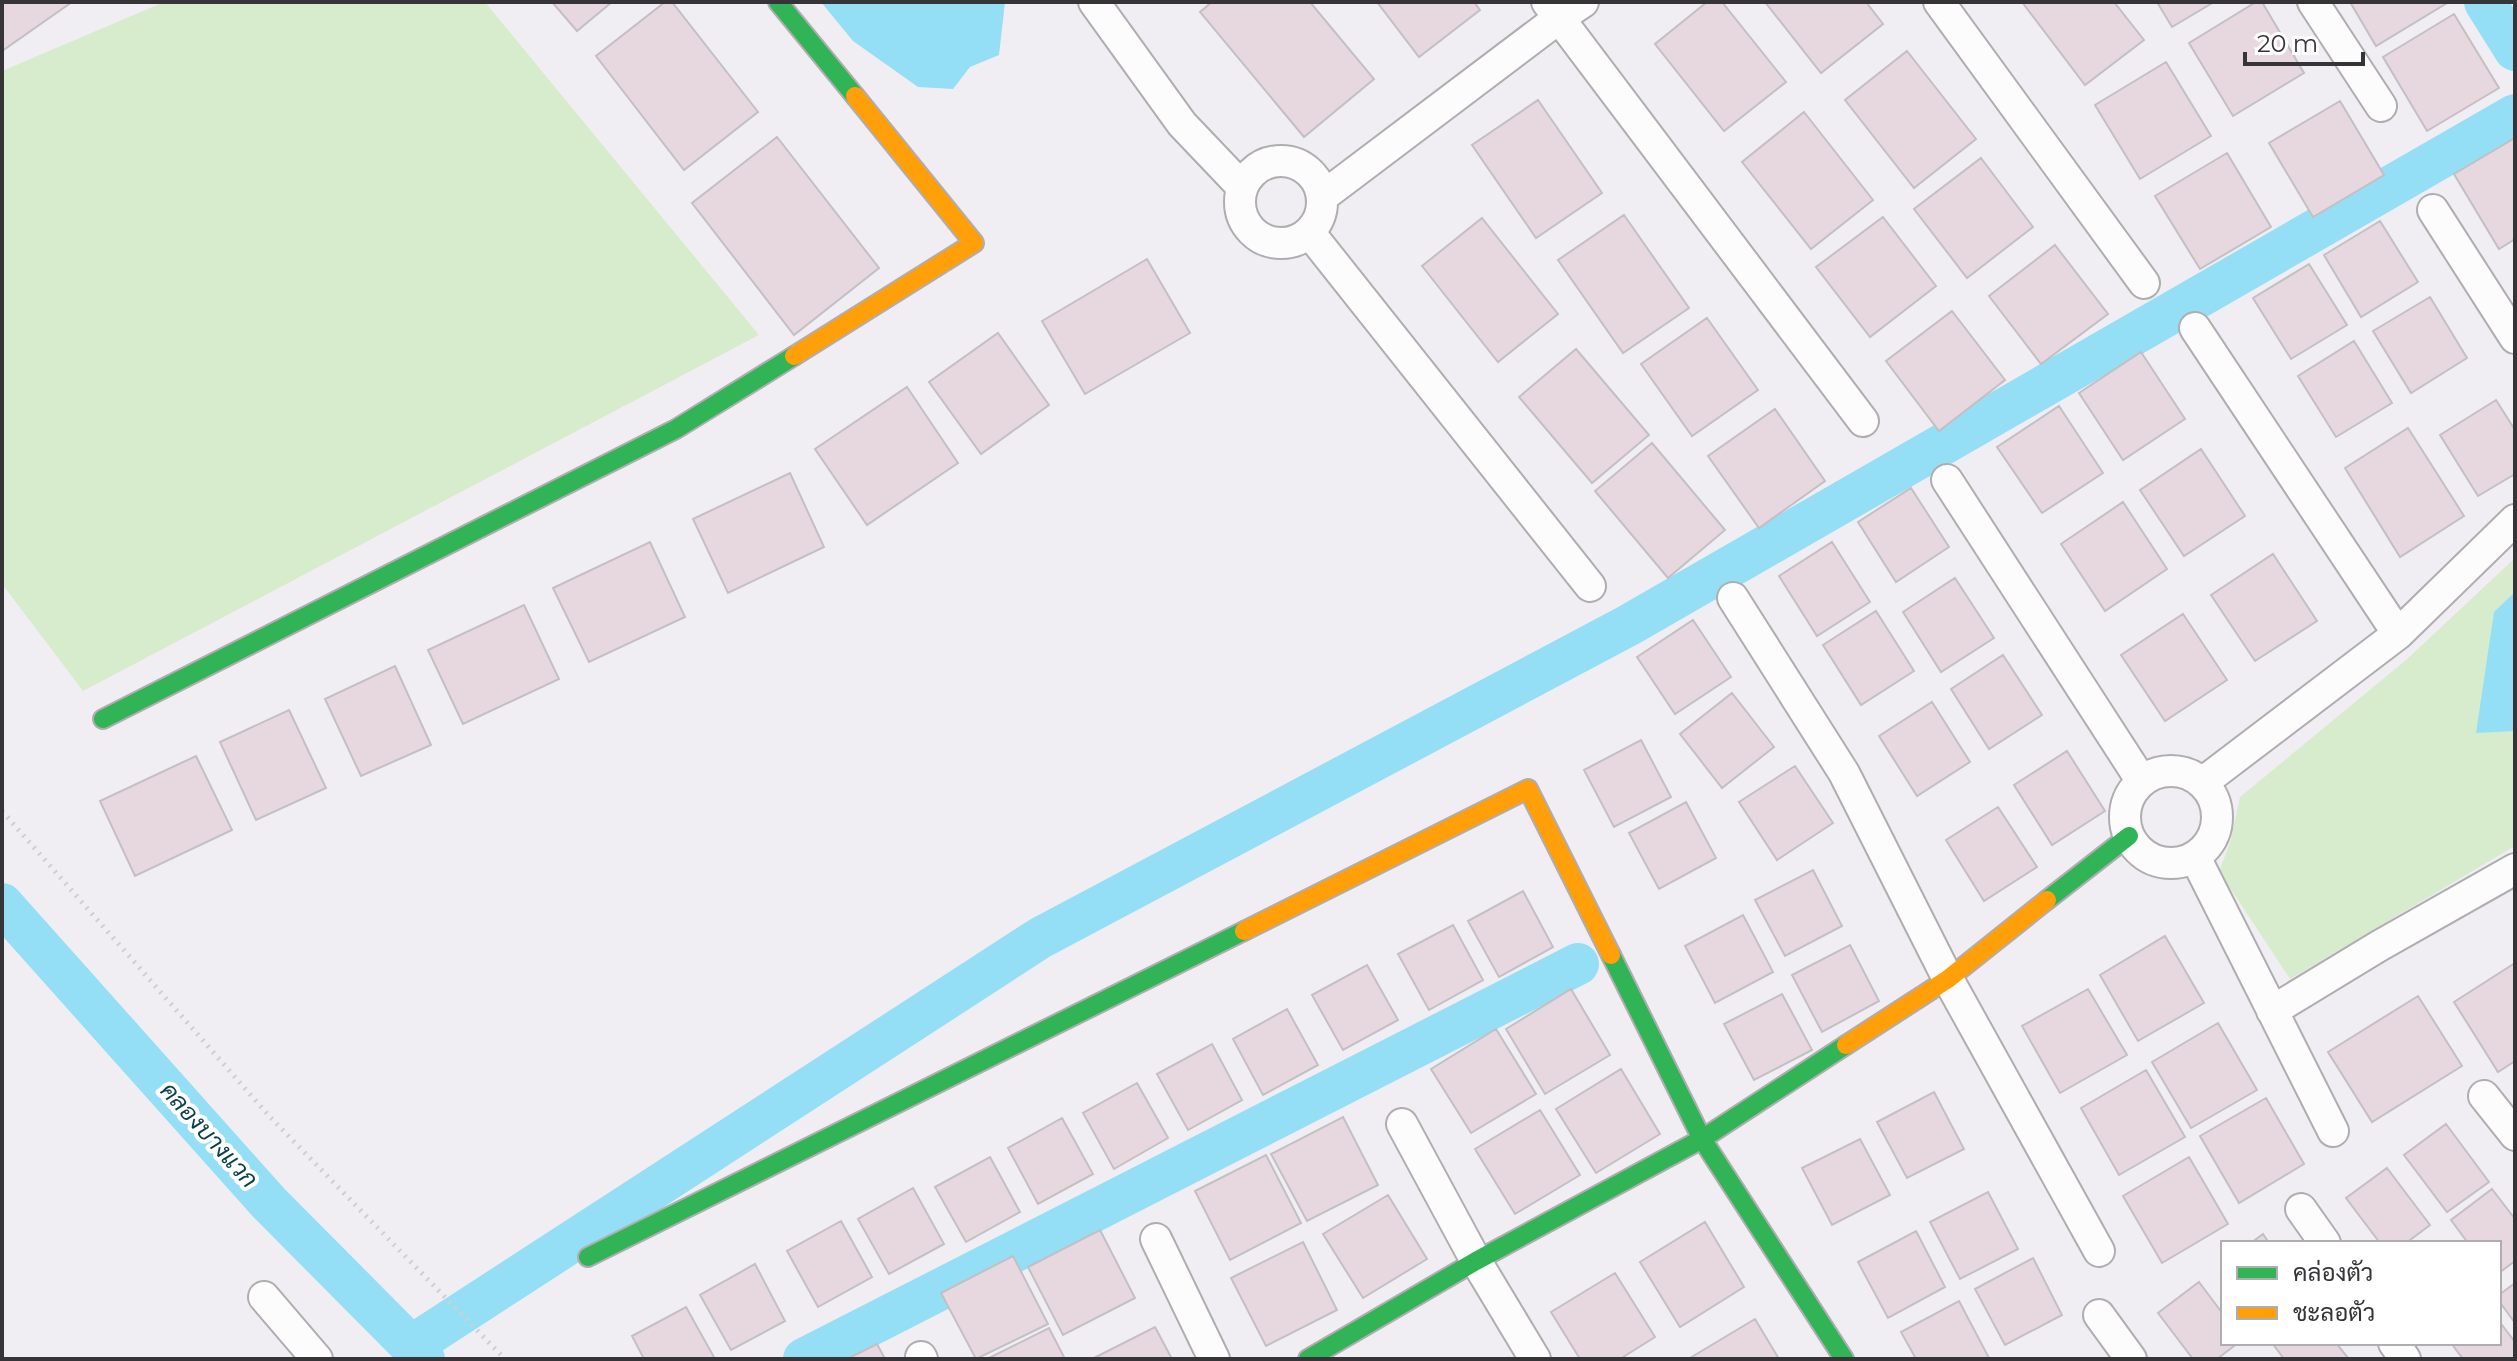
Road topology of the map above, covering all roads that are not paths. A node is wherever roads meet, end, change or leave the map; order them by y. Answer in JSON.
{"nodes":[{"id":1,"x":778,"y":2,"type":"edge"},
{"id":2,"x":1094,"y":2,"type":"edge"},
{"id":3,"x":1939,"y":2,"type":"edge"},
{"id":4,"x":2313,"y":2,"type":"edge"},
{"id":5,"x":1563,"y":7,"type":"edge"},
{"id":6,"x":2381,"y":106,"type":"dead end"},
{"id":7,"x":1242,"y":187,"type":"junction"},
{"id":8,"x":1322,"y":197,"type":"junction"},
{"id":9,"x":2433,"y":210,"type":"dead end"},
{"id":10,"x":1309,"y":232,"type":"junction"},
{"id":11,"x":2144,"y":283,"type":"dead end"},
{"id":12,"x":2195,"y":328,"type":"dead end"},
{"id":13,"x":2515,"y":338,"type":"edge"},
{"id":14,"x":1863,"y":421,"type":"dead end"},
{"id":15,"x":1947,"y":480,"type":"dead end"},
{"id":16,"x":2515,"y":520,"type":"edge"},
{"id":17,"x":1590,"y":586,"type":"dead end"},
{"id":18,"x":1733,"y":598,"type":"dead end"},
{"id":19,"x":2398,"y":634,"type":"junction"},
{"id":20,"x":103,"y":719,"type":"dead end"},
{"id":21,"x":2141,"y":780,"type":"junction"},
{"id":22,"x":2202,"y":783,"type":"junction"},
{"id":23,"x":2129,"y":836,"type":"junction"},
{"id":24,"x":2195,"y":857,"type":"junction"},
{"id":25,"x":2515,"y":869,"type":"edge"},
{"id":26,"x":1948,"y":979,"type":"junction"},
{"id":27,"x":2272,"y":1011,"type":"junction"},
{"id":28,"x":2484,"y":1096,"type":"dead end"},
{"id":29,"x":1402,"y":1124,"type":"dead end"},
{"id":30,"x":2333,"y":1131,"type":"dead end"},
{"id":31,"x":2515,"y":1135,"type":"edge"},
{"id":32,"x":1702,"y":1139,"type":"junction"},
{"id":33,"x":2301,"y":1209,"type":"dead end"},
{"id":34,"x":1156,"y":1239,"type":"dead end"},
{"id":35,"x":2324,"y":1241,"type":"edge"},
{"id":36,"x":2099,"y":1251,"type":"dead end"},
{"id":37,"x":588,"y":1257,"type":"dead end"},
{"id":38,"x":1476,"y":1261,"type":"junction"},
{"id":39,"x":264,"y":1297,"type":"dead end"},
{"id":40,"x":2099,"y":1315,"type":"dead end"},
{"id":41,"x":317,"y":1359,"type":"edge"},
{"id":42,"x":1214,"y":1359,"type":"edge"},
{"id":43,"x":1308,"y":1359,"type":"edge"},
{"id":44,"x":1535,"y":1359,"type":"edge"},
{"id":45,"x":1844,"y":1359,"type":"edge"},
{"id":46,"x":2131,"y":1359,"type":"edge"}],
"edges":[{"from":1,"to":20,"type":"street"},
{"from":2,"to":7,"type":"street"},
{"from":3,"to":11,"type":"street"},
{"from":4,"to":6,"type":"street"},
{"from":5,"to":8,"type":"street"},
{"from":5,"to":14,"type":"street"},
{"from":7,"to":8,"type":"street"},
{"from":7,"to":10,"type":"street"},
{"from":8,"to":10,"type":"street"},
{"from":9,"to":13,"type":"street"},
{"from":10,"to":17,"type":"street"},
{"from":12,"to":19,"type":"street"},
{"from":15,"to":21,"type":"street"},
{"from":16,"to":19,"type":"street"},
{"from":18,"to":26,"type":"street"},
{"from":19,"to":22,"type":"street"},
{"from":21,"to":22,"type":"street"},
{"from":21,"to":23,"type":"street"},
{"from":22,"to":24,"type":"street"},
{"from":23,"to":24,"type":"street"},
{"from":23,"to":26,"type":"street"},
{"from":24,"to":27,"type":"street"},
{"from":25,"to":27,"type":"street"},
{"from":26,"to":32,"type":"street"},
{"from":26,"to":36,"type":"street"},
{"from":27,"to":30,"type":"street"},
{"from":28,"to":31,"type":"street"},
{"from":29,"to":38,"type":"street"},
{"from":32,"to":37,"type":"street"},
{"from":32,"to":38,"type":"street"},
{"from":32,"to":45,"type":"street"},
{"from":33,"to":35,"type":"street"},
{"from":34,"to":42,"type":"street"},
{"from":38,"to":43,"type":"street"},
{"from":38,"to":44,"type":"street"},
{"from":39,"to":41,"type":"street"},
{"from":40,"to":46,"type":"street"}]}
